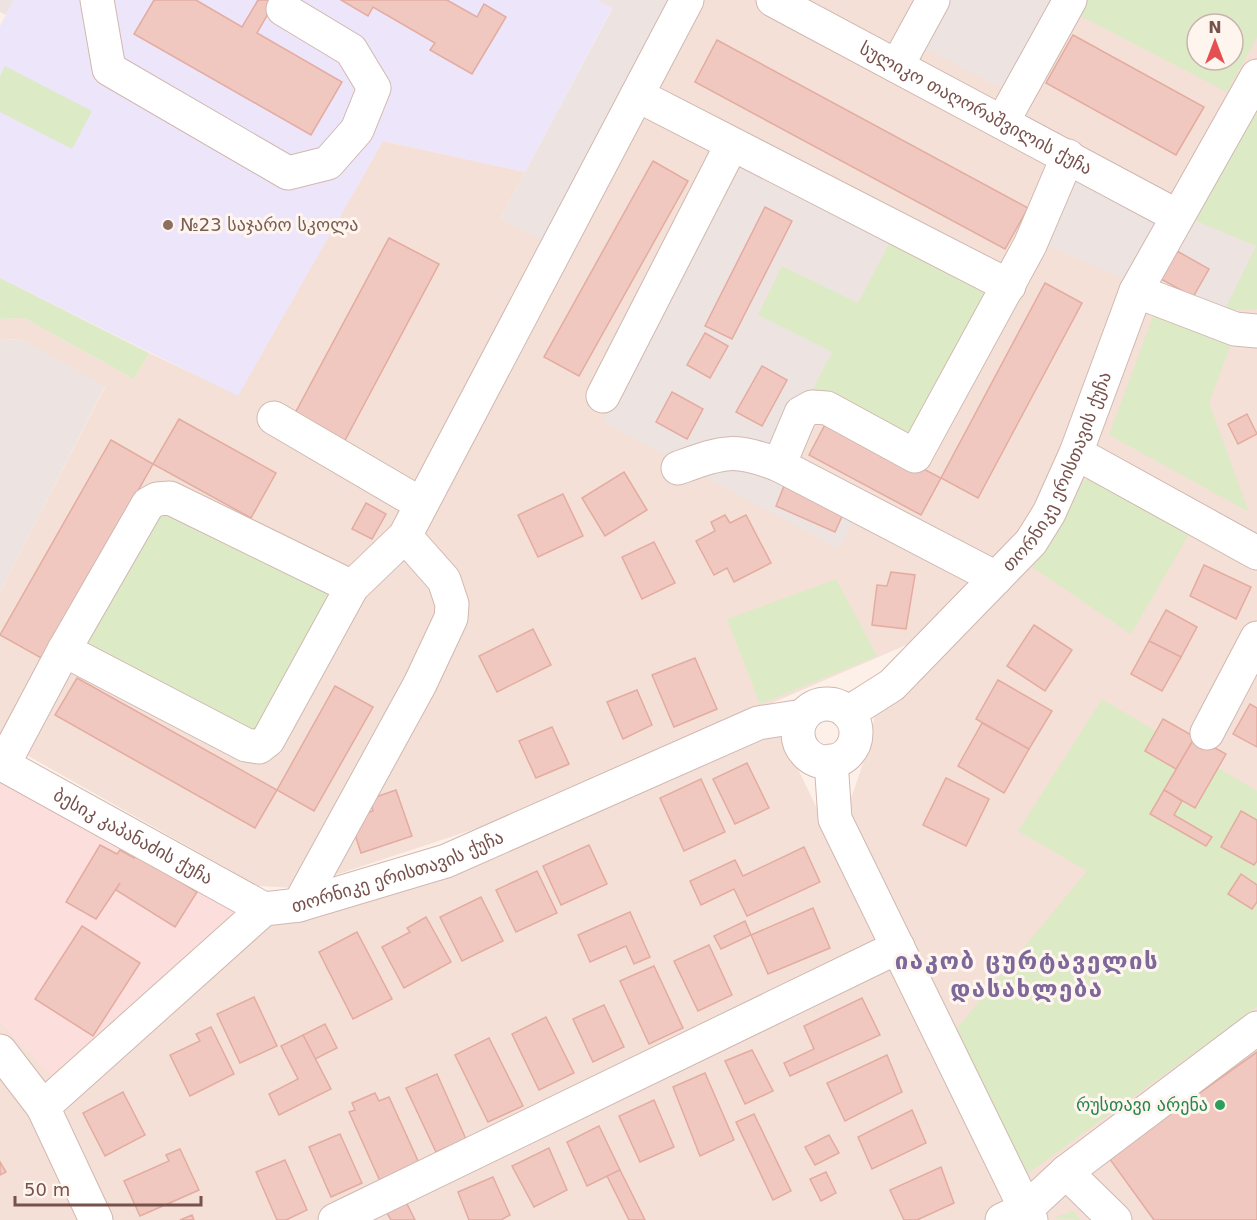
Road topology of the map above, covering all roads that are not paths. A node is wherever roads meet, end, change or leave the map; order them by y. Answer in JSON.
{"nodes":[{"id":1,"x":97,"y":0,"type":"edge"},
{"id":2,"x":687,"y":0,"type":"edge"},
{"id":3,"x":773,"y":0,"type":"edge"},
{"id":4,"x":933,"y":0,"type":"edge"},
{"id":5,"x":1070,"y":0,"type":"edge"},
{"id":6,"x":283,"y":9,"type":"dead end"},
{"id":7,"x":897,"y":66,"type":"junction"},
{"id":8,"x":1257,"y":76,"type":"edge"},
{"id":9,"x":637,"y":95,"type":"junction"},
{"id":10,"x":1003,"y":122,"type":"junction"},
{"id":11,"x":731,"y":146,"type":"junction"},
{"id":12,"x":1068,"y":156,"type":"junction"},
{"id":13,"x":1177,"y":216,"type":"junction"},
{"id":14,"x":1009,"y":286,"type":"junction"},
{"id":15,"x":1136,"y":291,"type":"junction"},
{"id":16,"x":1257,"y":331,"type":"edge"},
{"id":17,"x":603,"y":396,"type":"dead end"},
{"id":18,"x":274,"y":418,"type":"dead end"},
{"id":19,"x":1076,"y":453,"type":"junction"},
{"id":20,"x":779,"y":465,"type":"junction"},
{"id":21,"x":678,"y":468,"type":"dead end"},
{"id":22,"x":421,"y":504,"type":"junction"},
{"id":23,"x":405,"y":536,"type":"junction"},
{"id":24,"x":1257,"y":553,"type":"edge"},
{"id":25,"x":996,"y":578,"type":"junction"},
{"id":26,"x":352,"y":587,"type":"junction"},
{"id":27,"x":1257,"y":638,"type":"edge"},
{"id":28,"x":64,"y":650,"type":"junction"},
{"id":29,"x":1249,"y":673,"type":"edge"},
{"id":30,"x":848,"y":713,"type":"junction"},
{"id":31,"x":803,"y":716,"type":"junction"},
{"id":32,"x":1207,"y":732,"type":"dead end"},
{"id":33,"x":831,"y":761,"type":"junction"},
{"id":34,"x":2,"y":764,"type":"edge"},
{"id":35,"x":299,"y":904,"type":"junction"},
{"id":36,"x":264,"y":909,"type":"junction"},
{"id":37,"x":898,"y":947,"type":"junction"},
{"id":38,"x":1257,"y":1028,"type":"edge"},
{"id":39,"x":0,"y":1051,"type":"edge"},
{"id":40,"x":43,"y":1107,"type":"junction"},
{"id":41,"x":1066,"y":1172,"type":"junction"},
{"id":42,"x":1020,"y":1216,"type":"edge"},
{"id":43,"x":96,"y":1220,"type":"edge"},
{"id":44,"x":335,"y":1220,"type":"edge"},
{"id":45,"x":1115,"y":1220,"type":"edge"}],
"edges":[{"from":1,"to":6,"type":"street"},
{"from":2,"to":9,"type":"street"},
{"from":3,"to":7,"type":"street","name":"სულიკო თაღორაშვილის ქუჩა"},
{"from":4,"to":7,"type":"street"},
{"from":5,"to":10,"type":"street"},
{"from":7,"to":10,"type":"street","name":"სულიკო თაღორაშვილის ქუჩა"},
{"from":8,"to":13,"type":"street","name":"თორნიკე ერისთავის ქუჩა"},
{"from":9,"to":11,"type":"street"},
{"from":9,"to":22,"type":"street"},
{"from":10,"to":12,"type":"street","name":"სულიკო თაღორაშვილის ქუჩა"},
{"from":11,"to":14,"type":"street"},
{"from":11,"to":17,"type":"street"},
{"from":12,"to":13,"type":"street","name":"სულიკო თაღორაშვილის ქუჩა"},
{"from":12,"to":14,"type":"street"},
{"from":13,"to":15,"type":"street","name":"თორნიკე ერისთავის ქუჩა"},
{"from":14,"to":20,"type":"street"},
{"from":15,"to":16,"type":"street"},
{"from":15,"to":19,"type":"street","name":"თორნიკე ერისთავის ქუჩა"},
{"from":18,"to":22,"type":"street"},
{"from":19,"to":24,"type":"street"},
{"from":19,"to":25,"type":"street","name":"თორნიკე ერისთავის ქუჩა"},
{"from":20,"to":21,"type":"street"},
{"from":20,"to":25,"type":"street"},
{"from":22,"to":23,"type":"street"},
{"from":23,"to":26,"type":"street"},
{"from":23,"to":35,"type":"street"},
{"from":25,"to":30,"type":"street","name":"თორნიკე ერისთავის ქუჩა"},
{"from":26,"to":28,"type":"street"},
{"from":26,"to":28,"type":"street"},
{"from":27,"to":29,"type":"street"},
{"from":28,"to":34,"type":"street"},
{"from":29,"to":32,"type":"street"},
{"from":30,"to":31,"type":"street"},
{"from":30,"to":33,"type":"street"},
{"from":31,"to":33,"type":"street"},
{"from":31,"to":35,"type":"street","name":"თორნიკე ერისთავის ქუჩა"},
{"from":33,"to":37,"type":"street"},
{"from":34,"to":36,"type":"street","name":"ბესიკ კაპანაძის ქუჩა"},
{"from":35,"to":36,"type":"street","name":"თორნიკე ერისთავის ქუჩა"},
{"from":36,"to":40,"type":"street"},
{"from":37,"to":42,"type":"street"},
{"from":37,"to":44,"type":"street"},
{"from":38,"to":41,"type":"street"},
{"from":39,"to":40,"type":"street"},
{"from":40,"to":43,"type":"street"},
{"from":41,"to":42,"type":"street"},
{"from":41,"to":45,"type":"street"}]}
